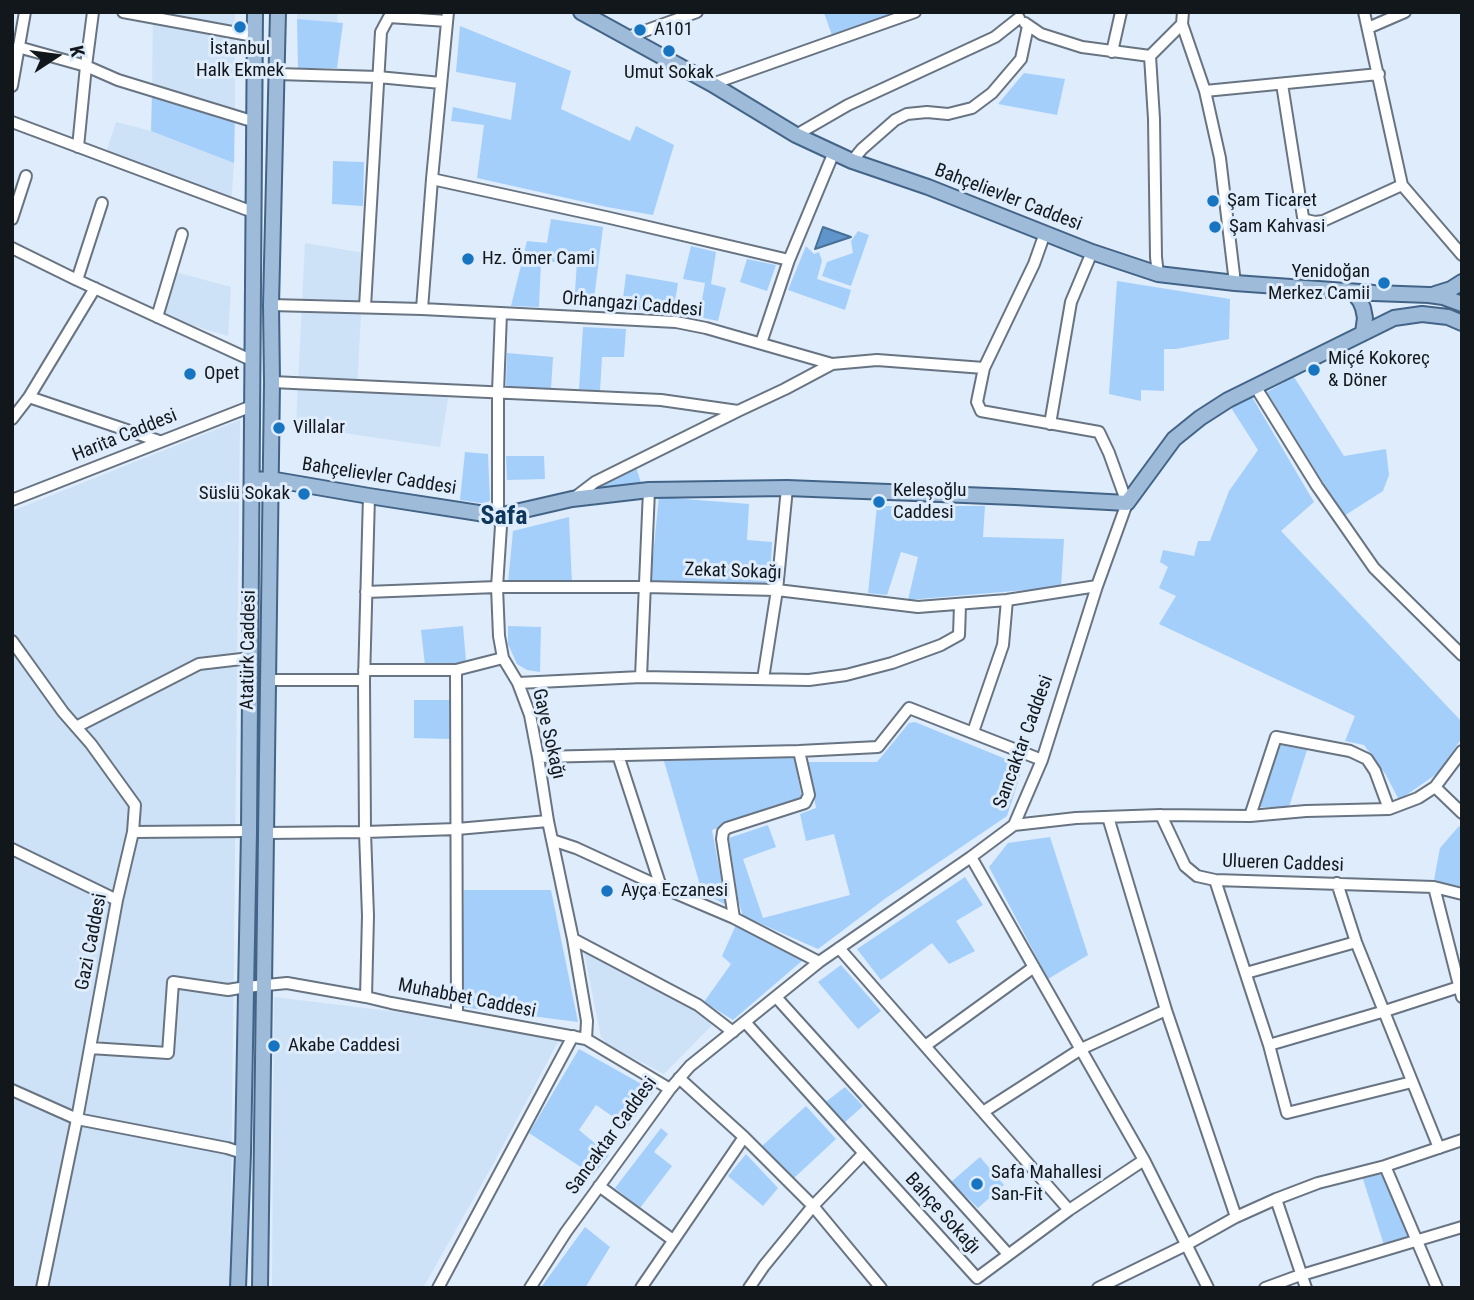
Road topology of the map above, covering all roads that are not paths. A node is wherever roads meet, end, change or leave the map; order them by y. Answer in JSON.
{"nodes":[{"id":1,"x":25,"y":12,"type":"edge"},
{"id":2,"x":93,"y":12,"type":"edge"},
{"id":3,"x":123,"y":12,"type":"edge"},
{"id":4,"x":255,"y":12,"type":"edge"},
{"id":5,"x":278,"y":12,"type":"edge"},
{"id":6,"x":697,"y":12,"type":"edge"},
{"id":7,"x":915,"y":12,"type":"edge"},
{"id":8,"x":1121,"y":12,"type":"edge"},
{"id":9,"x":1364,"y":12,"type":"edge"},
{"id":10,"x":1405,"y":12,"type":"edge"},
{"id":11,"x":590,"y":14,"type":"edge"},
{"id":12,"x":1019,"y":15,"type":"edge"},
{"id":13,"x":447,"y":17,"type":"edge"},
{"id":14,"x":1182,"y":18,"type":"edge"},
{"id":15,"x":1028,"y":26,"type":"junction"},
{"id":16,"x":1368,"y":28,"type":"junction"},
{"id":17,"x":254,"y":36,"type":"junction"},
{"id":18,"x":628,"y":37,"type":"junction"},
{"id":19,"x":17,"y":40,"type":"edge"},
{"id":20,"x":1112,"y":51,"type":"junction"},
{"id":21,"x":1150,"y":55,"type":"junction"},
{"id":22,"x":86,"y":66,"type":"junction"},
{"id":23,"x":277,"y":74,"type":"junction"},
{"id":24,"x":1379,"y":74,"type":"junction"},
{"id":25,"x":378,"y":78,"type":"junction"},
{"id":26,"x":441,"y":83,"type":"junction"},
{"id":27,"x":712,"y":84,"type":"junction"},
{"id":28,"x":1283,"y":84,"type":"junction"},
{"id":29,"x":12,"y":86,"type":"edge"},
{"id":30,"x":1205,"y":90,"type":"junction"},
{"id":31,"x":12,"y":122,"type":"edge"},
{"id":32,"x":255,"y":122,"type":"junction"},
{"id":33,"x":796,"y":135,"type":"junction"},
{"id":34,"x":78,"y":147,"type":"junction"},
{"id":35,"x":834,"y":152,"type":"junction"},
{"id":36,"x":852,"y":161,"type":"junction"},
{"id":37,"x":26,"y":176,"type":"dead end"},
{"id":38,"x":432,"y":179,"type":"junction"},
{"id":39,"x":1402,"y":186,"type":"junction"},
{"id":40,"x":103,"y":203,"type":"dead end"},
{"id":41,"x":253,"y":212,"type":"junction"},
{"id":42,"x":12,"y":219,"type":"edge"},
{"id":43,"x":1045,"y":233,"type":"junction"},
{"id":44,"x":182,"y":234,"type":"dead end"},
{"id":45,"x":13,"y":250,"type":"edge"},
{"id":46,"x":1091,"y":252,"type":"junction"},
{"id":47,"x":1462,"y":255,"type":"edge"},
{"id":48,"x":789,"y":260,"type":"junction"},
{"id":49,"x":1158,"y":274,"type":"junction"},
{"id":50,"x":77,"y":280,"type":"junction"},
{"id":51,"x":1462,"y":282,"type":"edge"},
{"id":52,"x":1235,"y":283,"type":"junction"},
{"id":53,"x":95,"y":288,"type":"junction"},
{"id":54,"x":1343,"y":291,"type":"junction"},
{"id":55,"x":1395,"y":295,"type":"junction"},
{"id":56,"x":1429,"y":295,"type":"junction"},
{"id":57,"x":1460,"y":300,"type":"edge"},
{"id":58,"x":271,"y":305,"type":"junction"},
{"id":59,"x":365,"y":306,"type":"junction"},
{"id":60,"x":422,"y":309,"type":"junction"},
{"id":61,"x":500,"y":313,"type":"junction"},
{"id":62,"x":157,"y":317,"type":"junction"},
{"id":63,"x":1394,"y":318,"type":"junction"},
{"id":64,"x":1461,"y":321,"type":"edge"},
{"id":65,"x":1363,"y":333,"type":"junction"},
{"id":66,"x":761,"y":343,"type":"junction"},
{"id":67,"x":251,"y":360,"type":"junction"},
{"id":68,"x":832,"y":364,"type":"junction"},
{"id":69,"x":984,"y":368,"type":"junction"},
{"id":70,"x":272,"y":383,"type":"junction"},
{"id":71,"x":1255,"y":386,"type":"junction"},
{"id":72,"x":498,"y":392,"type":"junction"},
{"id":73,"x":29,"y":397,"type":"junction"},
{"id":74,"x":252,"y":406,"type":"junction"},
{"id":75,"x":738,"y":411,"type":"junction"},
{"id":76,"x":12,"y":419,"type":"edge"},
{"id":77,"x":1050,"y":424,"type":"junction"},
{"id":78,"x":159,"y":441,"type":"junction"},
{"id":79,"x":270,"y":479,"type":"junction"},
{"id":80,"x":252,"y":480,"type":"junction"},
{"id":81,"x":787,"y":488,"type":"junction"},
{"id":82,"x":649,"y":490,"type":"junction"},
{"id":83,"x":369,"y":496,"type":"junction"},
{"id":84,"x":572,"y":499,"type":"junction"},
{"id":85,"x":12,"y":500,"type":"edge"},
{"id":86,"x":1127,"y":503,"type":"junction"},
{"id":87,"x":498,"y":516,"type":"junction"},
{"id":88,"x":1097,"y":586,"type":"junction"},
{"id":89,"x":497,"y":587,"type":"junction"},
{"id":90,"x":645,"y":587,"type":"junction"},
{"id":91,"x":777,"y":590,"type":"junction"},
{"id":92,"x":366,"y":592,"type":"junction"},
{"id":93,"x":1007,"y":600,"type":"junction"},
{"id":94,"x":960,"y":605,"type":"junction"},
{"id":95,"x":12,"y":641,"type":"edge"},
{"id":96,"x":1462,"y":655,"type":"edge"},
{"id":97,"x":250,"y":658,"type":"junction"},
{"id":98,"x":503,"y":658,"type":"junction"},
{"id":99,"x":456,"y":670,"type":"junction"},
{"id":100,"x":364,"y":675,"type":"junction"},
{"id":101,"x":641,"y":677,"type":"junction"},
{"id":102,"x":763,"y":679,"type":"junction"},
{"id":103,"x":267,"y":680,"type":"junction"},
{"id":104,"x":518,"y":683,"type":"junction"},
{"id":105,"x":76,"y":727,"type":"junction"},
{"id":106,"x":973,"y":732,"type":"junction"},
{"id":107,"x":799,"y":751,"type":"junction"},
{"id":108,"x":1462,"y":751,"type":"edge"},
{"id":109,"x":618,"y":755,"type":"junction"},
{"id":110,"x":538,"y":757,"type":"junction"},
{"id":111,"x":1042,"y":760,"type":"junction"},
{"id":112,"x":1435,"y":787,"type":"junction"},
{"id":113,"x":1389,"y":809,"type":"junction"},
{"id":114,"x":1462,"y":813,"type":"edge"},
{"id":115,"x":1161,"y":816,"type":"junction"},
{"id":116,"x":1250,"y":816,"type":"junction"},
{"id":117,"x":1108,"y":817,"type":"junction"},
{"id":118,"x":548,"y":821,"type":"junction"},
{"id":119,"x":1014,"y":825,"type":"junction"},
{"id":120,"x":457,"y":829,"type":"junction"},
{"id":121,"x":249,"y":831,"type":"junction"},
{"id":122,"x":133,"y":832,"type":"junction"},
{"id":123,"x":366,"y":832,"type":"junction"},
{"id":124,"x":266,"y":833,"type":"junction"},
{"id":125,"x":552,"y":840,"type":"junction"},
{"id":126,"x":12,"y":849,"type":"edge"},
{"id":127,"x":971,"y":857,"type":"junction"},
{"id":128,"x":1215,"y":880,"type":"junction"},
{"id":129,"x":1337,"y":883,"type":"junction"},
{"id":130,"x":661,"y":887,"type":"junction"},
{"id":131,"x":1434,"y":887,"type":"junction"},
{"id":132,"x":1462,"y":894,"type":"edge"},
{"id":133,"x":117,"y":900,"type":"junction"},
{"id":134,"x":734,"y":918,"type":"junction"},
{"id":135,"x":573,"y":939,"type":"junction"},
{"id":136,"x":1356,"y":942,"type":"junction"},
{"id":137,"x":839,"y":948,"type":"junction"},
{"id":138,"x":819,"y":962,"type":"junction"},
{"id":139,"x":1034,"y":967,"type":"junction"},
{"id":140,"x":1246,"y":973,"type":"junction"},
{"id":141,"x":264,"y":985,"type":"junction"},
{"id":142,"x":246,"y":987,"type":"junction"},
{"id":143,"x":1461,"y":992,"type":"edge"},
{"id":144,"x":366,"y":996,"type":"junction"},
{"id":145,"x":776,"y":997,"type":"junction"},
{"id":146,"x":1166,"y":1010,"type":"junction"},
{"id":147,"x":1385,"y":1012,"type":"junction"},
{"id":148,"x":457,"y":1015,"type":"junction"},
{"id":149,"x":745,"y":1022,"type":"junction"},
{"id":150,"x":733,"y":1032,"type":"junction"},
{"id":151,"x":573,"y":1036,"type":"junction"},
{"id":152,"x":586,"y":1039,"type":"junction"},
{"id":153,"x":1269,"y":1045,"type":"junction"},
{"id":154,"x":925,"y":1046,"type":"junction"},
{"id":155,"x":90,"y":1048,"type":"junction"},
{"id":156,"x":1081,"y":1049,"type":"junction"},
{"id":157,"x":679,"y":1078,"type":"junction"},
{"id":158,"x":1412,"y":1082,"type":"junction"},
{"id":159,"x":670,"y":1089,"type":"junction"},
{"id":160,"x":12,"y":1090,"type":"edge"},
{"id":161,"x":984,"y":1112,"type":"junction"},
{"id":162,"x":77,"y":1119,"type":"junction"},
{"id":163,"x":744,"y":1137,"type":"junction"},
{"id":164,"x":1462,"y":1140,"type":"edge"},
{"id":165,"x":1438,"y":1148,"type":"junction"},
{"id":166,"x":243,"y":1153,"type":"junction"},
{"id":167,"x":863,"y":1154,"type":"junction"},
{"id":168,"x":1144,"y":1160,"type":"junction"},
{"id":169,"x":1385,"y":1166,"type":"junction"},
{"id":170,"x":599,"y":1186,"type":"junction"},
{"id":171,"x":1276,"y":1199,"type":"junction"},
{"id":172,"x":813,"y":1206,"type":"junction"},
{"id":173,"x":1069,"y":1210,"type":"junction"},
{"id":174,"x":1236,"y":1217,"type":"junction"},
{"id":175,"x":1462,"y":1227,"type":"edge"},
{"id":176,"x":673,"y":1240,"type":"junction"},
{"id":177,"x":1417,"y":1241,"type":"junction"},
{"id":178,"x":1186,"y":1245,"type":"junction"},
{"id":179,"x":1008,"y":1254,"type":"junction"},
{"id":180,"x":1302,"y":1275,"type":"junction"},
{"id":181,"x":869,"y":1283,"type":"edge"},
{"id":182,"x":42,"y":1288,"type":"edge"},
{"id":183,"x":238,"y":1288,"type":"edge"},
{"id":184,"x":260,"y":1288,"type":"edge"},
{"id":185,"x":438,"y":1288,"type":"edge"},
{"id":186,"x":530,"y":1288,"type":"edge"},
{"id":187,"x":641,"y":1288,"type":"edge"},
{"id":188,"x":749,"y":1288,"type":"edge"},
{"id":189,"x":881,"y":1288,"type":"edge"},
{"id":190,"x":1098,"y":1288,"type":"edge"},
{"id":191,"x":1208,"y":1288,"type":"edge"},
{"id":192,"x":1265,"y":1288,"type":"edge"},
{"id":193,"x":1306,"y":1288,"type":"edge"},
{"id":194,"x":1437,"y":1288,"type":"edge"}],
"edges":[{"from":1,"to":19,"type":"street"},
{"from":2,"to":22,"type":"street"},
{"from":3,"to":17,"type":"street"},
{"from":4,"to":17,"type":"main road"},
{"from":5,"to":23,"type":"main road","name":"Atatürk Caddesi"},
{"from":6,"to":18,"type":"street"},
{"from":7,"to":27,"type":"street"},
{"from":8,"to":20,"type":"street"},
{"from":9,"to":16,"type":"street"},
{"from":10,"to":16,"type":"street"},
{"from":11,"to":18,"type":"main road","name":"Bahçelievler Caddesi"},
{"from":12,"to":15,"type":"street"},
{"from":12,"to":33,"type":"street"},
{"from":13,"to":25,"type":"street"},
{"from":13,"to":26,"type":"street"},
{"from":14,"to":21,"type":"street"},
{"from":14,"to":30,"type":"street"},
{"from":15,"to":20,"type":"street"},
{"from":15,"to":36,"type":"street"},
{"from":16,"to":24,"type":"street"},
{"from":17,"to":32,"type":"main road"},
{"from":18,"to":27,"type":"main road","name":"Bahçelievler Caddesi"},
{"from":19,"to":22,"type":"street"},
{"from":19,"to":29,"type":"street"},
{"from":20,"to":21,"type":"street"},
{"from":21,"to":49,"type":"street"},
{"from":22,"to":32,"type":"street"},
{"from":22,"to":34,"type":"street"},
{"from":23,"to":25,"type":"street"},
{"from":23,"to":58,"type":"main road","name":"Atatürk Caddesi"},
{"from":24,"to":28,"type":"street"},
{"from":24,"to":39,"type":"street"},
{"from":25,"to":26,"type":"street"},
{"from":25,"to":59,"type":"street"},
{"from":26,"to":38,"type":"street"},
{"from":27,"to":33,"type":"main road","name":"Bahçelievler Caddesi"},
{"from":28,"to":30,"type":"street"},
{"from":28,"to":39,"type":"street"},
{"from":30,"to":52,"type":"street"},
{"from":31,"to":34,"type":"street"},
{"from":32,"to":41,"type":"main road"},
{"from":33,"to":35,"type":"main road","name":"Bahçelievler Caddesi"},
{"from":34,"to":41,"type":"street"},
{"from":35,"to":36,"type":"main road","name":"Bahçelievler Caddesi"},
{"from":35,"to":48,"type":"street"},
{"from":36,"to":43,"type":"main road","name":"Bahçelievler Caddesi"},
{"from":37,"to":42,"type":"street"},
{"from":38,"to":48,"type":"street"},
{"from":38,"to":60,"type":"street"},
{"from":39,"to":47,"type":"street"},
{"from":40,"to":50,"type":"street"},
{"from":41,"to":67,"type":"main road"},
{"from":43,"to":46,"type":"main road","name":"Bahçelievler Caddesi"},
{"from":43,"to":69,"type":"street"},
{"from":44,"to":62,"type":"street"},
{"from":45,"to":50,"type":"street"},
{"from":46,"to":49,"type":"main road","name":"Bahçelievler Caddesi"},
{"from":46,"to":77,"type":"street"},
{"from":48,"to":66,"type":"street"},
{"from":49,"to":52,"type":"main road","name":"Bahçelievler Caddesi"},
{"from":50,"to":53,"type":"street"},
{"from":51,"to":56,"type":"main road"},
{"from":52,"to":54,"type":"main road","name":"Bahçelievler Caddesi"},
{"from":53,"to":62,"type":"street"},
{"from":53,"to":73,"type":"street"},
{"from":54,"to":55,"type":"main road","name":"Bahçelievler Caddesi"},
{"from":54,"to":65,"type":"main road"},
{"from":55,"to":56,"type":"main road","name":"Bahçelievler Caddesi"},
{"from":55,"to":63,"type":"main road"},
{"from":56,"to":57,"type":"main road","name":"Bahçelievler Caddesi"},
{"from":57,"to":64,"type":"main road"},
{"from":58,"to":59,"type":"street","name":"Orhangazi Caddesi"},
{"from":58,"to":70,"type":"main road","name":"Atatürk Caddesi"},
{"from":59,"to":60,"type":"street","name":"Orhangazi Caddesi"},
{"from":60,"to":61,"type":"street","name":"Orhangazi Caddesi"},
{"from":61,"to":66,"type":"street","name":"Orhangazi Caddesi"},
{"from":61,"to":72,"type":"street","name":"Gaye Sokağı"},
{"from":62,"to":67,"type":"street"},
{"from":63,"to":64,"type":"main road"},
{"from":63,"to":65,"type":"main road","name":"Sancaktar Caddesi"},
{"from":65,"to":71,"type":"main road","name":"Sancaktar Caddesi"},
{"from":66,"to":68,"type":"street","name":"Orhangazi Caddesi"},
{"from":67,"to":74,"type":"main road"},
{"from":68,"to":69,"type":"street","name":"Orhangazi Caddesi"},
{"from":68,"to":75,"type":"street"},
{"from":69,"to":77,"type":"street"},
{"from":70,"to":72,"type":"street"},
{"from":70,"to":79,"type":"main road","name":"Atatürk Caddesi"},
{"from":71,"to":86,"type":"main road","name":"Sancaktar Caddesi"},
{"from":71,"to":96,"type":"street"},
{"from":72,"to":75,"type":"street"},
{"from":72,"to":87,"type":"street","name":"Gaye Sokağı"},
{"from":73,"to":76,"type":"street"},
{"from":73,"to":78,"type":"street"},
{"from":74,"to":78,"type":"street","name":"Harita Caddesi"},
{"from":74,"to":80,"type":"main road"},
{"from":75,"to":84,"type":"street"},
{"from":77,"to":86,"type":"street"},
{"from":78,"to":85,"type":"street","name":"Harita Caddesi"},
{"from":79,"to":80,"type":"main road","name":"Bahçelievler Caddesi"},
{"from":79,"to":83,"type":"main road","name":"Bahçelievler Caddesi"},
{"from":79,"to":103,"type":"main road","name":"Atatürk Caddesi"},
{"from":80,"to":97,"type":"main road"},
{"from":81,"to":82,"type":"main road","name":"Bahçelievler Caddesi"},
{"from":81,"to":86,"type":"main road","name":"Bahçelievler Caddesi"},
{"from":81,"to":91,"type":"street"},
{"from":82,"to":84,"type":"main road","name":"Bahçelievler Caddesi"},
{"from":82,"to":90,"type":"street"},
{"from":83,"to":87,"type":"main road","name":"Bahçelievler Caddesi"},
{"from":83,"to":92,"type":"street"},
{"from":84,"to":87,"type":"main road","name":"Bahçelievler Caddesi"},
{"from":86,"to":88,"type":"street","name":"Sancaktar Caddesi"},
{"from":87,"to":89,"type":"street","name":"Gaye Sokağı"},
{"from":88,"to":93,"type":"street","name":"Zekat Sokağı"},
{"from":88,"to":111,"type":"street","name":"Sancaktar Caddesi"},
{"from":89,"to":90,"type":"street","name":"Zekat Sokağı"},
{"from":89,"to":92,"type":"street","name":"Zekat Sokağı"},
{"from":89,"to":98,"type":"street","name":"Gaye Sokağı"},
{"from":90,"to":91,"type":"street","name":"Zekat Sokağı"},
{"from":90,"to":101,"type":"street"},
{"from":91,"to":94,"type":"street","name":"Zekat Sokağı"},
{"from":91,"to":102,"type":"street"},
{"from":92,"to":100,"type":"street"},
{"from":93,"to":94,"type":"street","name":"Zekat Sokağı"},
{"from":93,"to":106,"type":"street"},
{"from":94,"to":102,"type":"street"},
{"from":95,"to":105,"type":"street","name":"Gazi Caddesi"},
{"from":97,"to":105,"type":"street"},
{"from":97,"to":121,"type":"main road"},
{"from":98,"to":99,"type":"street"},
{"from":98,"to":104,"type":"street","name":"Gaye Sokağı"},
{"from":99,"to":100,"type":"street"},
{"from":99,"to":120,"type":"street"},
{"from":100,"to":103,"type":"street"},
{"from":100,"to":123,"type":"street"},
{"from":101,"to":102,"type":"street"},
{"from":101,"to":104,"type":"street"},
{"from":103,"to":124,"type":"main road","name":"Atatürk Caddesi"},
{"from":104,"to":110,"type":"street","name":"Gaye Sokağı"},
{"from":105,"to":122,"type":"street","name":"Gazi Caddesi"},
{"from":106,"to":107,"type":"street"},
{"from":106,"to":111,"type":"street"},
{"from":107,"to":109,"type":"street"},
{"from":107,"to":134,"type":"street"},
{"from":108,"to":112,"type":"street"},
{"from":109,"to":110,"type":"street"},
{"from":109,"to":130,"type":"street"},
{"from":110,"to":118,"type":"street","name":"Gaye Sokağı"},
{"from":111,"to":119,"type":"street","name":"Sancaktar Caddesi"},
{"from":112,"to":113,"type":"street"},
{"from":112,"to":114,"type":"street"},
{"from":113,"to":116,"type":"street"},
{"from":113,"to":116,"type":"street"},
{"from":115,"to":116,"type":"street"},
{"from":115,"to":117,"type":"street"},
{"from":115,"to":128,"type":"street","name":"Ulueren Caddesi"},
{"from":117,"to":119,"type":"street"},
{"from":117,"to":146,"type":"street"},
{"from":118,"to":120,"type":"street"},
{"from":118,"to":125,"type":"street","name":"Gaye Sokağı"},
{"from":119,"to":127,"type":"street","name":"Sancaktar Caddesi"},
{"from":120,"to":123,"type":"street"},
{"from":120,"to":148,"type":"street"},
{"from":121,"to":122,"type":"street"},
{"from":121,"to":142,"type":"main road"},
{"from":122,"to":133,"type":"street","name":"Gazi Caddesi"},
{"from":123,"to":124,"type":"street"},
{"from":123,"to":144,"type":"street"},
{"from":124,"to":141,"type":"main road","name":"Atatürk Caddesi"},
{"from":125,"to":130,"type":"street"},
{"from":125,"to":135,"type":"street","name":"Gaye Sokağı"},
{"from":126,"to":133,"type":"street"},
{"from":127,"to":137,"type":"street","name":"Sancaktar Caddesi"},
{"from":127,"to":139,"type":"street"},
{"from":128,"to":129,"type":"street","name":"Ulueren Caddesi"},
{"from":128,"to":140,"type":"street"},
{"from":129,"to":131,"type":"street","name":"Ulueren Caddesi"},
{"from":129,"to":136,"type":"street"},
{"from":130,"to":134,"type":"street"},
{"from":131,"to":132,"type":"street","name":"Ulueren Caddesi"},
{"from":131,"to":143,"type":"street"},
{"from":133,"to":155,"type":"street","name":"Gazi Caddesi"},
{"from":134,"to":138,"type":"street"},
{"from":135,"to":150,"type":"street"},
{"from":135,"to":152,"type":"street","name":"Gaye Sokağı"},
{"from":136,"to":140,"type":"street"},
{"from":136,"to":147,"type":"street"},
{"from":137,"to":138,"type":"street","name":"Sancaktar Caddesi"},
{"from":137,"to":154,"type":"street"},
{"from":138,"to":145,"type":"street","name":"Sancaktar Caddesi"},
{"from":139,"to":154,"type":"street"},
{"from":139,"to":156,"type":"street"},
{"from":140,"to":153,"type":"street"},
{"from":141,"to":142,"type":"street","name":"Muhabbet Caddesi"},
{"from":141,"to":144,"type":"street","name":"Muhabbet Caddesi"},
{"from":141,"to":184,"type":"main road","name":"Atatürk Caddesi"},
{"from":142,"to":155,"type":"street","name":"Muhabbet Caddesi"},
{"from":142,"to":166,"type":"main road"},
{"from":143,"to":147,"type":"street"},
{"from":144,"to":148,"type":"street","name":"Muhabbet Caddesi"},
{"from":145,"to":149,"type":"street","name":"Sancaktar Caddesi"},
{"from":145,"to":179,"type":"street"},
{"from":146,"to":156,"type":"street"},
{"from":146,"to":174,"type":"street"},
{"from":147,"to":153,"type":"street"},
{"from":147,"to":158,"type":"street"},
{"from":148,"to":151,"type":"street","name":"Muhabbet Caddesi"},
{"from":149,"to":150,"type":"street","name":"Sancaktar Caddesi"},
{"from":149,"to":167,"type":"street","name":"Bahçe Sokağı"},
{"from":150,"to":157,"type":"street","name":"Sancaktar Caddesi"},
{"from":151,"to":152,"type":"street","name":"Muhabbet Caddesi"},
{"from":151,"to":185,"type":"street"},
{"from":152,"to":159,"type":"street","name":"Muhabbet Caddesi"},
{"from":153,"to":158,"type":"street"},
{"from":154,"to":161,"type":"street"},
{"from":155,"to":162,"type":"street","name":"Gazi Caddesi"},
{"from":156,"to":161,"type":"street"},
{"from":156,"to":168,"type":"street"},
{"from":157,"to":159,"type":"street","name":"Sancaktar Caddesi"},
{"from":157,"to":163,"type":"street"},
{"from":158,"to":165,"type":"street"},
{"from":159,"to":170,"type":"street","name":"Sancaktar Caddesi"},
{"from":160,"to":162,"type":"street"},
{"from":161,"to":173,"type":"street"},
{"from":162,"to":166,"type":"street"},
{"from":162,"to":182,"type":"street","name":"Gazi Caddesi"},
{"from":163,"to":172,"type":"street"},
{"from":163,"to":176,"type":"street"},
{"from":164,"to":165,"type":"street"},
{"from":165,"to":169,"type":"street"},
{"from":166,"to":183,"type":"main road"},
{"from":167,"to":172,"type":"street"},
{"from":167,"to":179,"type":"street","name":"Bahçe Sokağı"},
{"from":168,"to":173,"type":"street","name":"Bahçe Sokağı"},
{"from":168,"to":178,"type":"street"},
{"from":169,"to":171,"type":"street"},
{"from":169,"to":177,"type":"street"},
{"from":170,"to":176,"type":"street"},
{"from":170,"to":186,"type":"street","name":"Sancaktar Caddesi"},
{"from":171,"to":174,"type":"street"},
{"from":171,"to":180,"type":"street"},
{"from":172,"to":181,"type":"street"},
{"from":172,"to":188,"type":"street"},
{"from":173,"to":179,"type":"street","name":"Bahçe Sokağı"},
{"from":174,"to":178,"type":"street"},
{"from":175,"to":177,"type":"street"},
{"from":176,"to":187,"type":"street"},
{"from":177,"to":180,"type":"street"},
{"from":177,"to":194,"type":"street"},
{"from":178,"to":190,"type":"street"},
{"from":178,"to":191,"type":"street"},
{"from":180,"to":192,"type":"street"},
{"from":180,"to":193,"type":"street"},
{"from":181,"to":189,"type":"street"}]}
